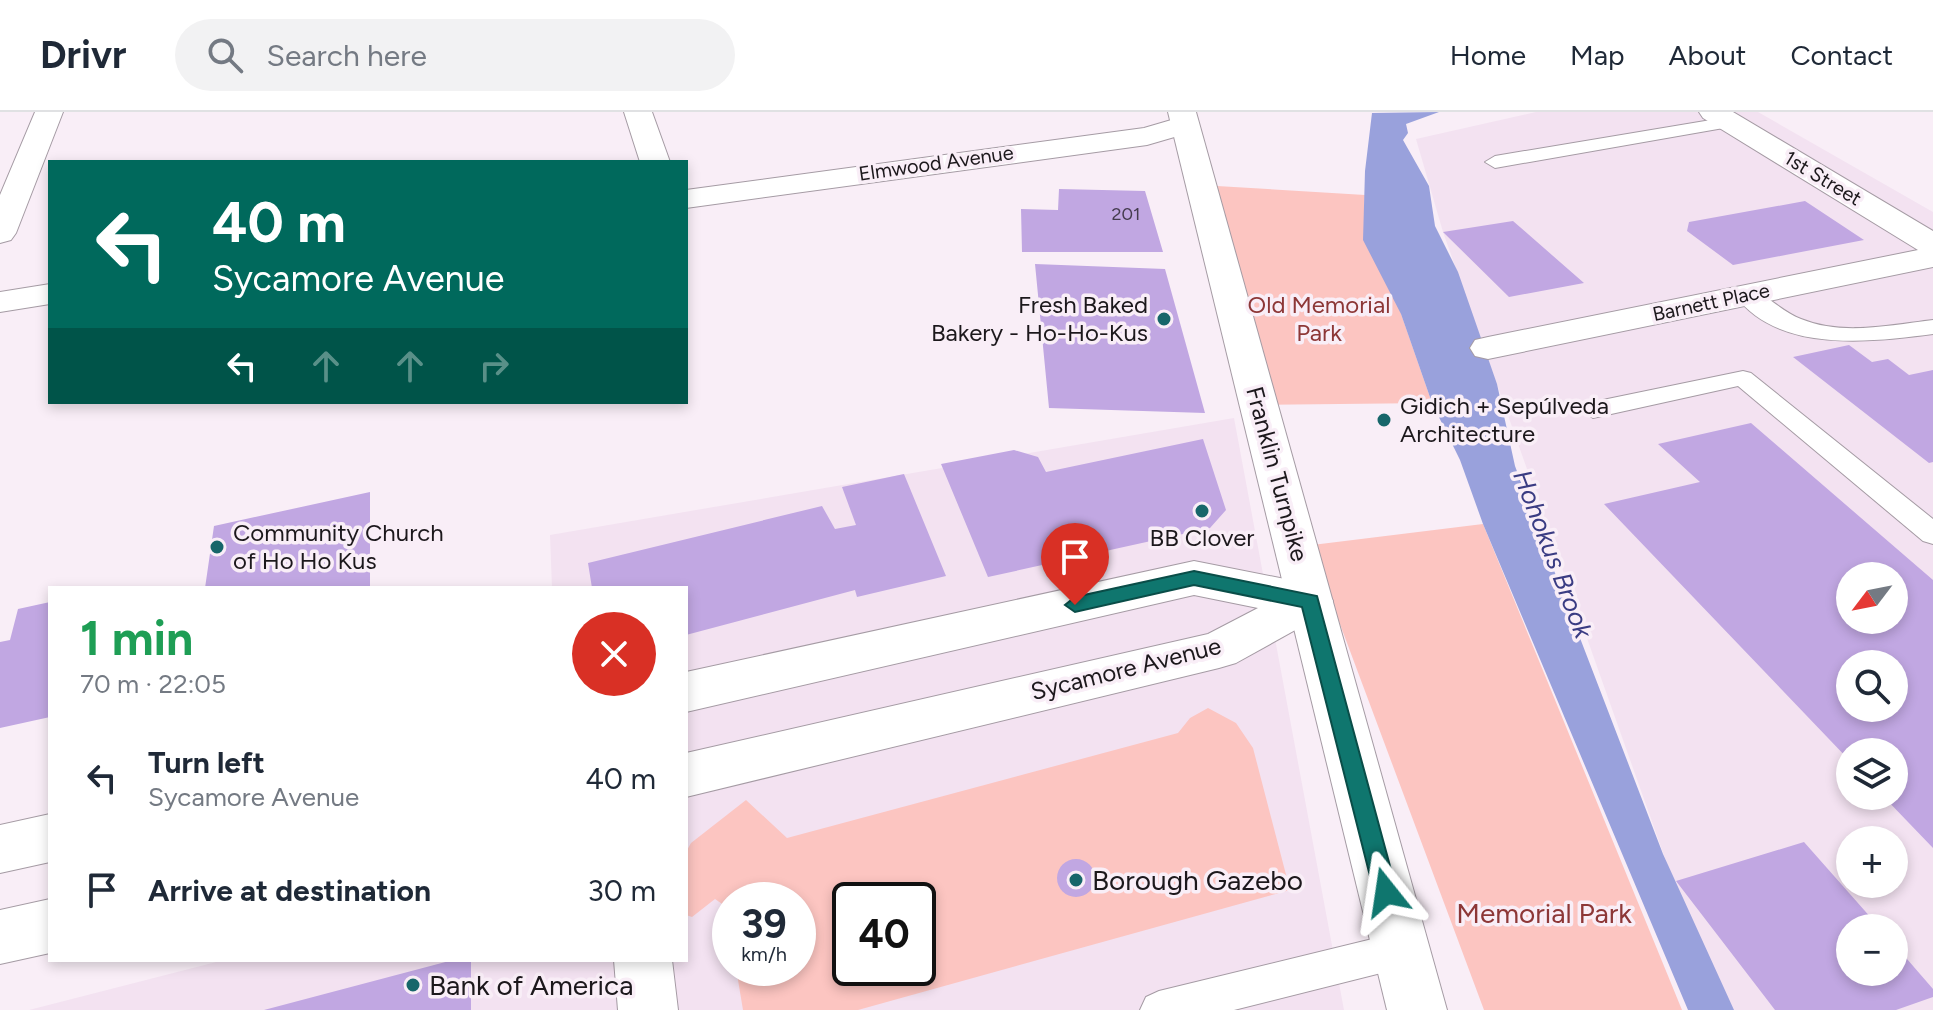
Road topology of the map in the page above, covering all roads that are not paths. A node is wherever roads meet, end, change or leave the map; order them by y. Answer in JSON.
{"nodes":[{"id":1,"x":49,"y":112,"type":"edge"},
{"id":2,"x":638,"y":112,"type":"edge"},
{"id":3,"x":1721,"y":117,"type":"edge"},
{"id":4,"x":1184,"y":118,"type":"edge"},
{"id":5,"x":654,"y":160,"type":"edge"},
{"id":6,"x":1495,"y":162,"type":"dead end"},
{"id":7,"x":688,"y":199,"type":"edge"},
{"id":8,"x":0,"y":233,"type":"edge"},
{"id":9,"x":1933,"y":245,"type":"edge"},
{"id":10,"x":1933,"y":257,"type":"edge"},
{"id":11,"x":48,"y":294,"type":"edge"},
{"id":12,"x":1746,"y":295,"type":"junction"},
{"id":13,"x":0,"y":302,"type":"edge"},
{"id":14,"x":1933,"y":327,"type":"edge"},
{"id":15,"x":1488,"y":348,"type":"dead end"},
{"id":16,"x":1593,"y":410,"type":"dead end"},
{"id":17,"x":1933,"y":534,"type":"edge"},
{"id":18,"x":1310,"y":601,"type":"junction"},
{"id":19,"x":688,"y":692,"type":"edge"},
{"id":20,"x":688,"y":775,"type":"edge"},
{"id":21,"x":48,"y":838,"type":"edge"},
{"id":22,"x":0,"y":849,"type":"edge"},
{"id":23,"x":48,"y":926,"type":"edge"},
{"id":24,"x":0,"y":937,"type":"edge"},
{"id":25,"x":1401,"y":950,"type":"junction"},
{"id":26,"x":643,"y":962,"type":"edge"},
{"id":27,"x":648,"y":1010,"type":"edge"},
{"id":28,"x":1159,"y":1010,"type":"edge"},
{"id":29,"x":1417,"y":1010,"type":"edge"}],
"edges":[{"from":1,"to":8,"type":"street"},
{"from":2,"to":5,"type":"street"},
{"from":3,"to":6,"type":"lane"},
{"from":3,"to":9,"type":"street","name":"1st Street"},
{"from":4,"to":7,"type":"street","name":"Elmwood Avenue"},
{"from":4,"to":18,"type":"street","name":"Franklin Turnpike"},
{"from":10,"to":12,"type":"street","name":"Barnett Place"},
{"from":11,"to":13,"type":"street"},
{"from":12,"to":14,"type":"lane"},
{"from":12,"to":15,"type":"street","name":"Barnett Place"},
{"from":16,"to":17,"type":"lane"},
{"from":18,"to":19,"type":"street"},
{"from":18,"to":20,"type":"street","name":"Sycamore Avenue"},
{"from":18,"to":25,"type":"street","name":"Franklin Turnpike"},
{"from":21,"to":22,"type":"street"},
{"from":23,"to":24,"type":"street"},
{"from":25,"to":28,"type":"lane"},
{"from":25,"to":29,"type":"street","name":"Franklin Turnpike"},
{"from":26,"to":27,"type":"street"}]}
